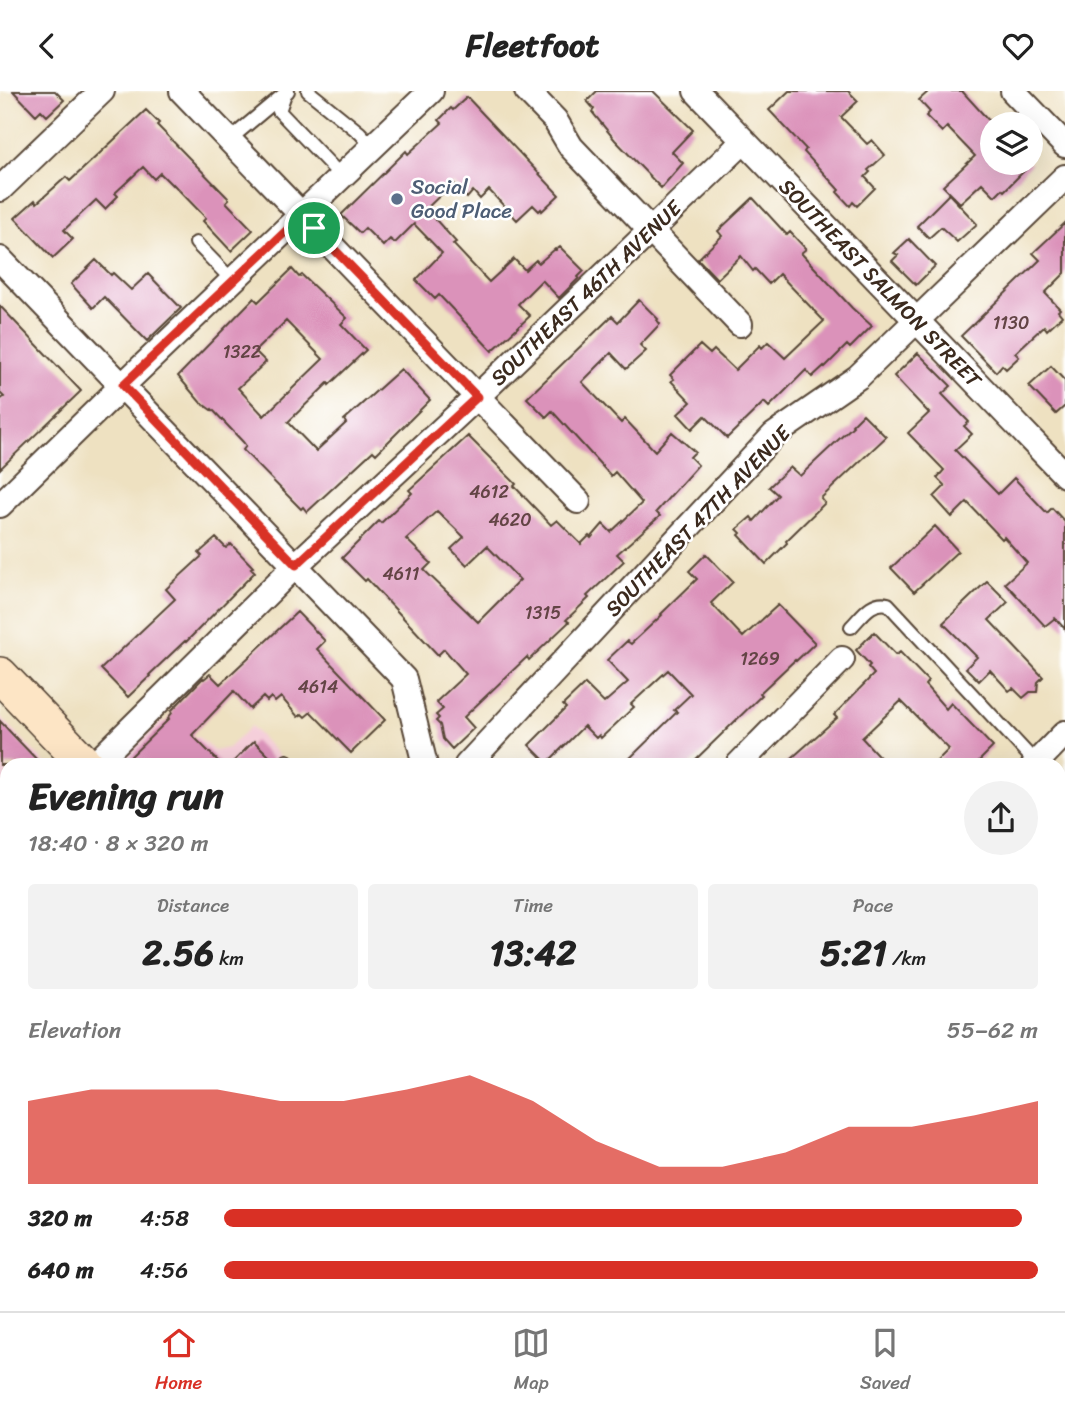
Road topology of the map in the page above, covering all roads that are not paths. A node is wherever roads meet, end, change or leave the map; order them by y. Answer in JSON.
{"nodes":[{"id":1,"x":102,"y":91,"type":"edge"},
{"id":2,"x":183,"y":91,"type":"edge"},
{"id":3,"x":308,"y":91,"type":"edge"},
{"id":4,"x":431,"y":91,"type":"edge"},
{"id":5,"x":527,"y":91,"type":"edge"},
{"id":6,"x":696,"y":91,"type":"edge"},
{"id":7,"x":1013,"y":91,"type":"edge"},
{"id":8,"x":286,"y":92,"type":"edge"},
{"id":9,"x":229,"y":140,"type":"junction"},
{"id":10,"x":744,"y":141,"type":"junction"},
{"id":11,"x":1065,"y":145,"type":"edge"},
{"id":12,"x":373,"y":147,"type":"junction"},
{"id":13,"x":342,"y":177,"type":"junction"},
{"id":14,"x":1065,"y":177,"type":"edge"},
{"id":15,"x":0,"y":189,"type":"edge"},
{"id":16,"x":302,"y":216,"type":"junction"},
{"id":17,"x":651,"y":229,"type":"junction"},
{"id":18,"x":196,"y":243,"type":"dead end"},
{"id":19,"x":0,"y":259,"type":"edge"},
{"id":20,"x":233,"y":281,"type":"junction"},
{"id":21,"x":917,"y":321,"type":"junction"},
{"id":22,"x":740,"y":324,"type":"dead end"},
{"id":23,"x":123,"y":385,"type":"junction"},
{"id":24,"x":477,"y":397,"type":"junction"},
{"id":25,"x":1065,"y":475,"type":"edge"},
{"id":26,"x":578,"y":501,"type":"dead end"},
{"id":27,"x":0,"y":505,"type":"edge"},
{"id":28,"x":296,"y":565,"type":"junction"},
{"id":29,"x":851,"y":627,"type":"dead end"},
{"id":30,"x":842,"y":659,"type":"dead end"},
{"id":31,"x":0,"y":675,"type":"edge"},
{"id":32,"x":1065,"y":733,"type":"edge"},
{"id":33,"x":79,"y":758,"type":"edge"},
{"id":34,"x":101,"y":758,"type":"edge"},
{"id":35,"x":423,"y":758,"type":"edge"},
{"id":36,"x":474,"y":758,"type":"edge"},
{"id":37,"x":744,"y":758,"type":"edge"},
{"id":38,"x":1029,"y":758,"type":"edge"},
{"id":39,"x":1041,"y":758,"type":"edge"}],
"edges":[{"from":1,"to":15,"type":"street"},
{"from":2,"to":9,"type":"street"},
{"from":3,"to":12,"type":"lane"},
{"from":4,"to":12,"type":"street"},
{"from":5,"to":17,"type":"street"},
{"from":6,"to":10,"type":"street","name":"SOUTHEAST SALMON STREET"},
{"from":7,"to":11,"type":"street"},
{"from":8,"to":9,"type":"lane"},
{"from":8,"to":13,"type":"lane"},
{"from":9,"to":16,"type":"street"},
{"from":10,"to":17,"type":"street","name":"SOUTHEAST 46TH AVENUE"},
{"from":10,"to":21,"type":"street","name":"SOUTHEAST SALMON STREET"},
{"from":12,"to":13,"type":"street"},
{"from":13,"to":16,"type":"street"},
{"from":14,"to":21,"type":"street","name":"SOUTHEAST 47TH AVENUE"},
{"from":16,"to":20,"type":"street"},
{"from":16,"to":24,"type":"street"},
{"from":17,"to":22,"type":"street"},
{"from":17,"to":24,"type":"street","name":"SOUTHEAST 46TH AVENUE"},
{"from":18,"to":20,"type":"lane"},
{"from":19,"to":23,"type":"street"},
{"from":20,"to":23,"type":"street"},
{"from":21,"to":25,"type":"street","name":"SOUTHEAST SALMON STREET"},
{"from":21,"to":36,"type":"street","name":"SOUTHEAST 47TH AVENUE"},
{"from":23,"to":27,"type":"street"},
{"from":23,"to":28,"type":"street"},
{"from":24,"to":26,"type":"street"},
{"from":24,"to":28,"type":"street","name":"SOUTHEAST 46TH AVENUE"},
{"from":28,"to":34,"type":"street","name":"SOUTHEAST 46TH AVENUE"},
{"from":28,"to":35,"type":"street"},
{"from":29,"to":38,"type":"lane"},
{"from":30,"to":37,"type":"street"},
{"from":31,"to":33,"type":"main road"},
{"from":32,"to":39,"type":"street"}]}
